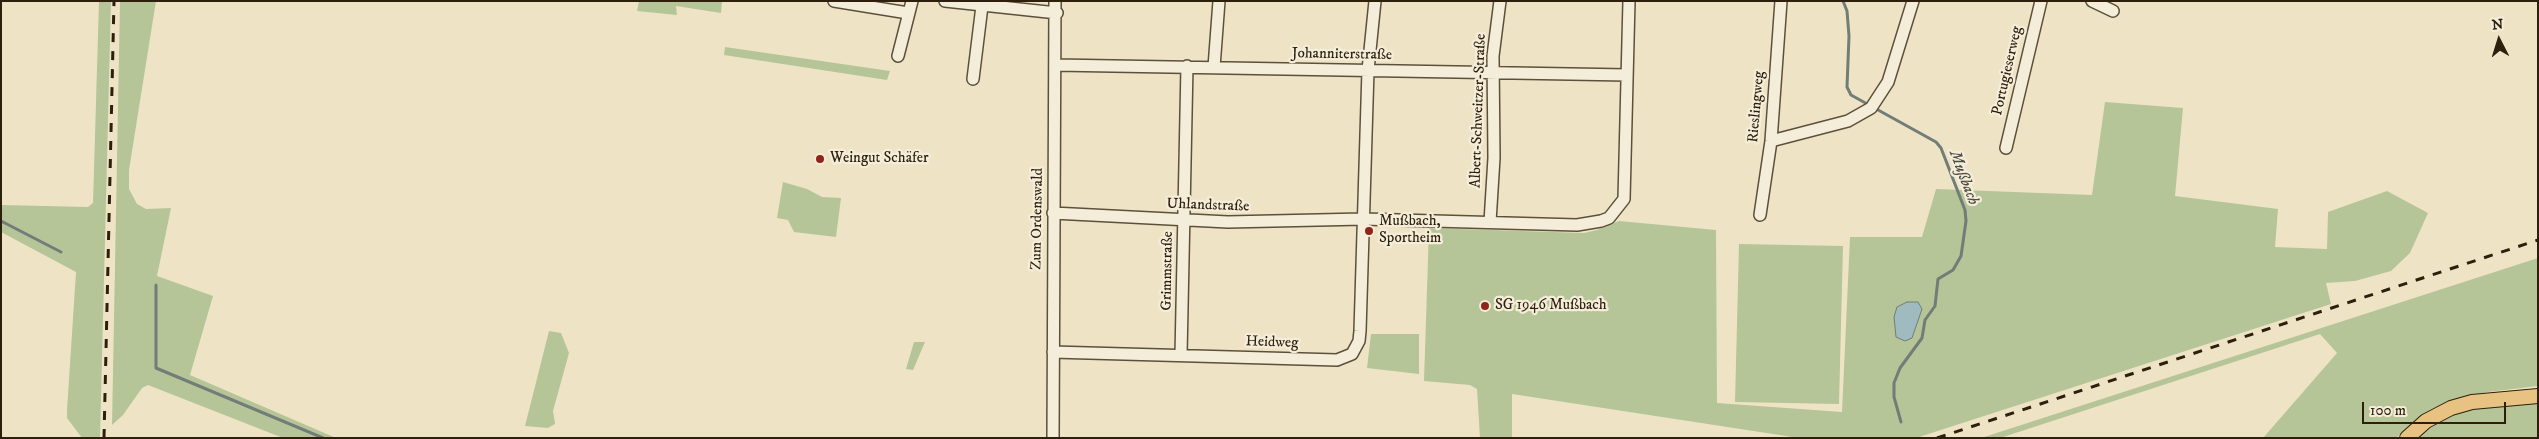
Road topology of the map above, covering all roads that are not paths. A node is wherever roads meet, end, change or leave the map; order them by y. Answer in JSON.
{"nodes":[{"id":1,"x":834,"y":1,"type":"edge"},
{"id":2,"x":912,"y":1,"type":"edge"},
{"id":3,"x":945,"y":1,"type":"edge"},
{"id":4,"x":1219,"y":1,"type":"edge"},
{"id":5,"x":1376,"y":1,"type":"edge"},
{"id":6,"x":1500,"y":1,"type":"edge"},
{"id":7,"x":1629,"y":1,"type":"edge"},
{"id":8,"x":1780,"y":1,"type":"edge"},
{"id":9,"x":1913,"y":1,"type":"edge"},
{"id":10,"x":2041,"y":1,"type":"edge"},
{"id":11,"x":2092,"y":1,"type":"edge"},
{"id":12,"x":982,"y":6,"type":"junction"},
{"id":13,"x":1056,"y":7,"type":"edge"},
{"id":14,"x":2113,"y":11,"type":"dead end"},
{"id":15,"x":908,"y":13,"type":"junction"},
{"id":16,"x":898,"y":56,"type":"dead end"},
{"id":17,"x":1056,"y":65,"type":"junction"},
{"id":18,"x":1187,"y":66,"type":"junction"},
{"id":19,"x":1214,"y":67,"type":"junction"},
{"id":20,"x":1368,"y":70,"type":"junction"},
{"id":21,"x":1493,"y":74,"type":"junction"},
{"id":22,"x":1627,"y":75,"type":"junction"},
{"id":23,"x":973,"y":79,"type":"dead end"},
{"id":24,"x":1771,"y":141,"type":"junction"},
{"id":25,"x":2006,"y":148,"type":"dead end"},
{"id":26,"x":1053,"y":213,"type":"junction"},
{"id":27,"x":1760,"y":215,"type":"dead end"},
{"id":28,"x":1363,"y":219,"type":"junction"},
{"id":29,"x":1184,"y":220,"type":"junction"},
{"id":30,"x":1490,"y":222,"type":"junction"},
{"id":31,"x":1053,"y":352,"type":"junction"},
{"id":32,"x":1181,"y":356,"type":"junction"},
{"id":33,"x":2538,"y":396,"type":"edge"},
{"id":34,"x":1053,"y":438,"type":"edge"},
{"id":35,"x":2407,"y":438,"type":"edge"}],
"edges":[{"from":1,"to":15,"type":"street"},
{"from":2,"to":15,"type":"street"},
{"from":3,"to":12,"type":"street"},
{"from":4,"to":19,"type":"street"},
{"from":5,"to":20,"type":"street","name":"Heidweg"},
{"from":6,"to":21,"type":"street","name":"Albert-Schweitzer-Straße"},
{"from":7,"to":22,"type":"street","name":"Uhlandstraße"},
{"from":8,"to":24,"type":"street","name":"Rieslingweg"},
{"from":9,"to":24,"type":"street"},
{"from":10,"to":25,"type":"street","name":"Portugieserweg"},
{"from":11,"to":14,"type":"street"},
{"from":12,"to":13,"type":"street"},
{"from":12,"to":23,"type":"street"},
{"from":13,"to":17,"type":"street","name":"Zum Ordenswald"},
{"from":15,"to":16,"type":"street"},
{"from":17,"to":18,"type":"street","name":"Johanniterstraße"},
{"from":17,"to":26,"type":"street","name":"Zum Ordenswald"},
{"from":18,"to":19,"type":"street","name":"Johanniterstraße"},
{"from":18,"to":29,"type":"street","name":"Grimmstraße"},
{"from":19,"to":20,"type":"street","name":"Johanniterstraße"},
{"from":20,"to":21,"type":"street","name":"Johanniterstraße"},
{"from":20,"to":28,"type":"street","name":"Heidweg"},
{"from":21,"to":22,"type":"street","name":"Johanniterstraße"},
{"from":21,"to":30,"type":"street","name":"Albert-Schweitzer-Straße"},
{"from":22,"to":30,"type":"street","name":"Uhlandstraße"},
{"from":24,"to":27,"type":"street","name":"Rieslingweg"},
{"from":26,"to":29,"type":"street","name":"Uhlandstraße"},
{"from":26,"to":31,"type":"street","name":"Zum Ordenswald"},
{"from":28,"to":29,"type":"street","name":"Uhlandstraße"},
{"from":28,"to":30,"type":"street","name":"Uhlandstraße"},
{"from":28,"to":32,"type":"street","name":"Heidweg"},
{"from":29,"to":32,"type":"street","name":"Grimmstraße"},
{"from":31,"to":32,"type":"street","name":"Heidweg"},
{"from":31,"to":34,"type":"street","name":"Zum Ordenswald"},
{"from":33,"to":35,"type":"main road"}]}
